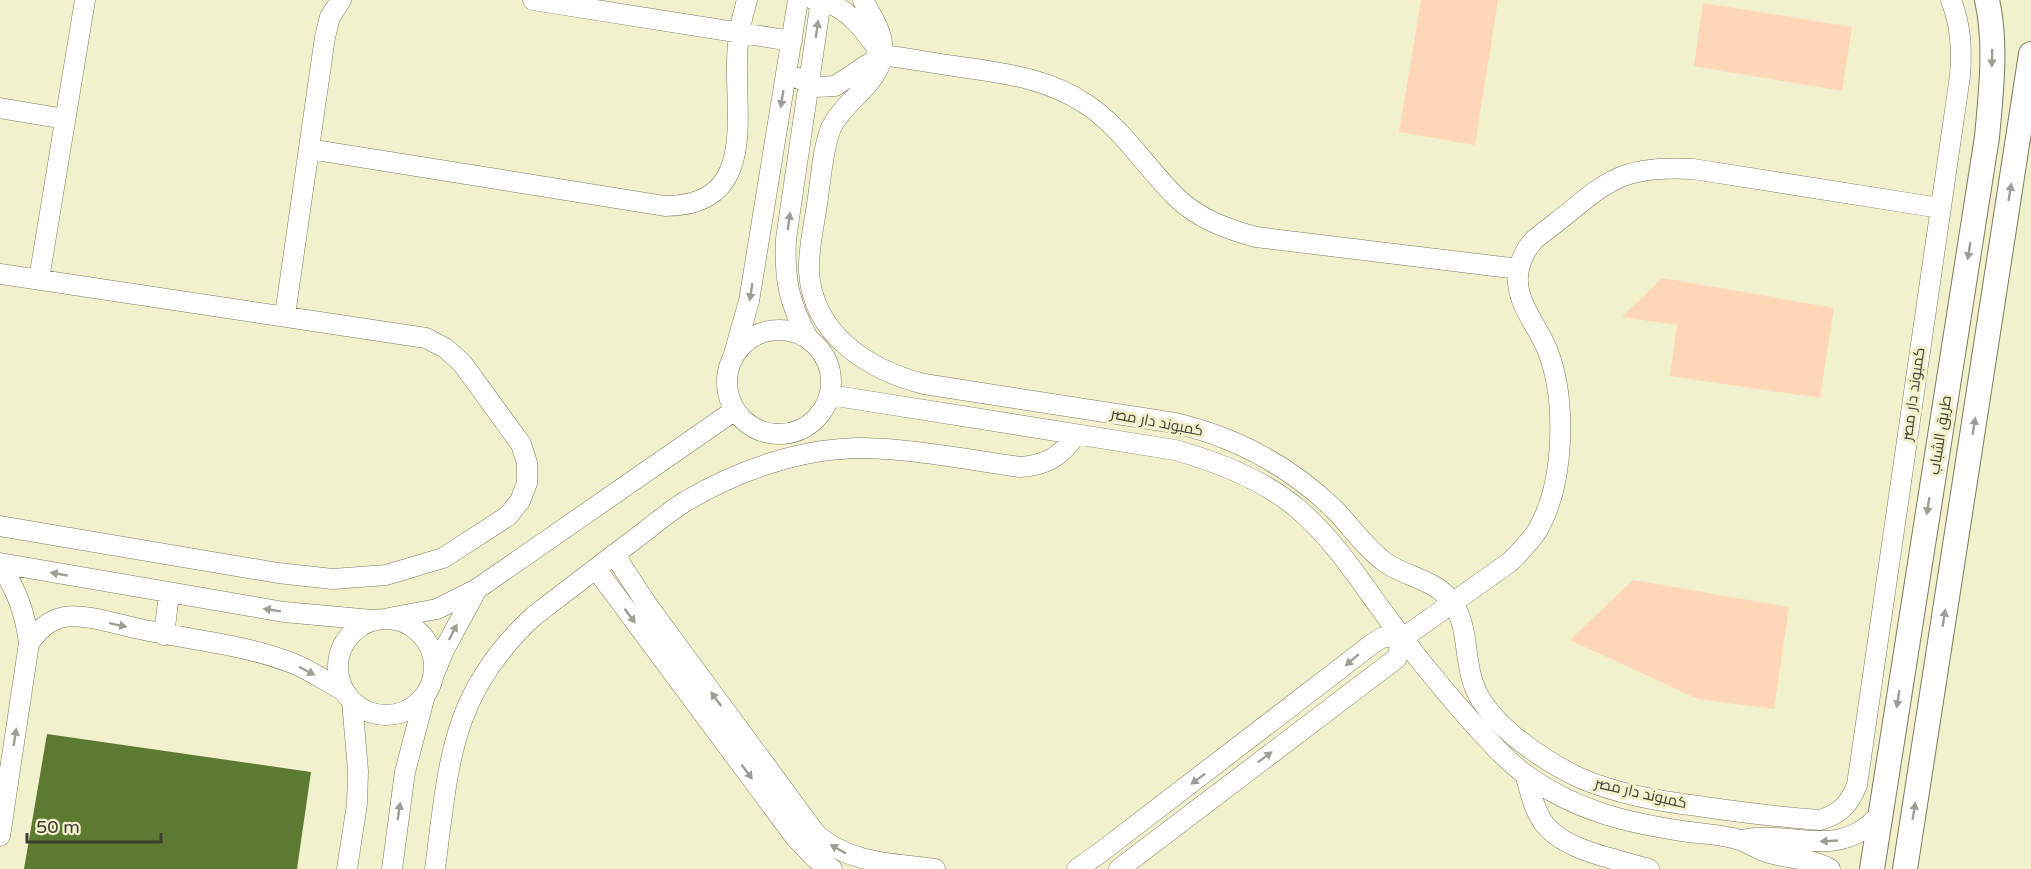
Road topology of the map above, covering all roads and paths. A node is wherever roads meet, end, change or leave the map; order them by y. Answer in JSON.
{"nodes":[{"id":1,"x":85,"y":0,"type":"edge"},
{"id":2,"x":341,"y":0,"type":"edge"},
{"id":3,"x":533,"y":0,"type":"edge"},
{"id":4,"x":747,"y":0,"type":"edge"},
{"id":5,"x":821,"y":0,"type":"edge"},
{"id":6,"x":863,"y":0,"type":"edge"},
{"id":7,"x":1951,"y":0,"type":"edge"},
{"id":8,"x":1987,"y":0,"type":"edge"},
{"id":9,"x":805,"y":1,"type":"edge"},
{"id":10,"x":740,"y":33,"type":"junction"},
{"id":11,"x":792,"y":41,"type":"junction"},
{"id":12,"x":2031,"y":54,"type":"edge"},
{"id":13,"x":882,"y":55,"type":"junction"},
{"id":14,"x":787,"y":68,"type":"junction"},
{"id":15,"x":809,"y":85,"type":"junction"},
{"id":16,"x":0,"y":108,"type":"edge"},
{"id":17,"x":65,"y":119,"type":"junction"},
{"id":18,"x":309,"y":149,"type":"junction"},
{"id":19,"x":1940,"y":208,"type":"junction"},
{"id":20,"x":1519,"y":269,"type":"junction"},
{"id":21,"x":0,"y":274,"type":"edge"},
{"id":22,"x":39,"y":279,"type":"junction"},
{"id":23,"x":285,"y":315,"type":"junction"},
{"id":24,"x":808,"y":338,"type":"junction"},
{"id":25,"x":732,"y":362,"type":"junction"},
{"id":26,"x":830,"y":395,"type":"junction"},
{"id":27,"x":735,"y":410,"type":"junction"},
{"id":28,"x":1076,"y":435,"type":"junction"},
{"id":29,"x":0,"y":526,"type":"edge"},
{"id":30,"x":614,"y":554,"type":"junction"},
{"id":31,"x":0,"y":564,"type":"edge"},
{"id":32,"x":596,"y":569,"type":"junction"},
{"id":33,"x":477,"y":589,"type":"junction"},
{"id":34,"x":169,"y":594,"type":"junction"},
{"id":35,"x":1452,"y":602,"type":"junction"},
{"id":36,"x":380,"y":619,"type":"junction"},
{"id":37,"x":164,"y":635,"type":"junction"},
{"id":38,"x":1403,"y":638,"type":"junction"},
{"id":39,"x":29,"y":644,"type":"junction"},
{"id":40,"x":429,"y":686,"type":"junction"},
{"id":41,"x":348,"y":696,"type":"junction"},
{"id":42,"x":1525,"y":774,"type":"junction"},
{"id":43,"x":1879,"y":816,"type":"junction"},
{"id":44,"x":0,"y":836,"type":"edge"},
{"id":45,"x":1741,"y":840,"type":"junction"},
{"id":46,"x":347,"y":869,"type":"edge"},
{"id":47,"x":392,"y":869,"type":"edge"},
{"id":48,"x":435,"y":869,"type":"edge"},
{"id":49,"x":832,"y":869,"type":"edge"},
{"id":50,"x":935,"y":869,"type":"edge"},
{"id":51,"x":1077,"y":869,"type":"edge"},
{"id":52,"x":1119,"y":869,"type":"edge"},
{"id":53,"x":1649,"y":869,"type":"edge"},
{"id":54,"x":1830,"y":869,"type":"edge"},
{"id":55,"x":1872,"y":869,"type":"edge"},
{"id":56,"x":1905,"y":869,"type":"edge"}],
"edges":[{"from":1,"to":17,"type":"street"},
{"from":2,"to":18,"type":"street"},
{"from":3,"to":10,"type":"street"},
{"from":4,"to":10,"type":"street"},
{"from":5,"to":9,"type":"street"},
{"from":5,"to":13,"type":"street"},
{"from":15,"to":5,"type":"street","one_way":true},
{"from":6,"to":13,"type":"street"},
{"from":7,"to":19,"type":"street","name":"كمبوند دار مصر"},
{"from":8,"to":43,"type":"main road","name":"طريق الشباب","one_way":true},
{"from":9,"to":11,"type":"street"},
{"from":10,"to":11,"type":"street"},
{"from":10,"to":18,"type":"street"},
{"from":11,"to":14,"type":"street"},
{"from":56,"to":12,"type":"main road","one_way":true},
{"from":13,"to":15,"type":"street"},
{"from":13,"to":20,"type":"street"},
{"from":13,"to":35,"type":"street","name":"كمبوند دار مصر"},
{"from":14,"to":15,"type":"street"},
{"from":14,"to":25,"type":"street","one_way":true},
{"from":24,"to":15,"type":"street","one_way":true},
{"from":16,"to":17,"type":"street"},
{"from":17,"to":22,"type":"street"},
{"from":18,"to":23,"type":"street"},
{"from":19,"to":20,"type":"street"},
{"from":19,"to":35,"type":"street","name":"كمبوند دار مصر"},
{"from":20,"to":35,"type":"street"},
{"from":21,"to":22,"type":"street"},
{"from":22,"to":23,"type":"street"},
{"from":23,"to":29,"type":"street"},
{"from":24,"to":25,"type":"street"},
{"from":24,"to":26,"type":"street"},
{"from":25,"to":27,"type":"street"},
{"from":26,"to":27,"type":"street"},
{"from":26,"to":28,"type":"street"},
{"from":27,"to":33,"type":"street"},
{"from":28,"to":30,"type":"street"},
{"from":28,"to":38,"type":"street"},
{"from":30,"to":32,"type":"street"},
{"from":50,"to":30,"type":"street","one_way":true},
{"from":34,"to":31,"type":"street","one_way":true},
{"from":31,"to":39,"type":"street"},
{"from":32,"to":48,"type":"street"},
{"from":32,"to":49,"type":"street","one_way":true},
{"from":33,"to":36,"type":"street"},
{"from":40,"to":33,"type":"street","one_way":true},
{"from":36,"to":34,"type":"street","one_way":true},
{"from":34,"to":37,"type":"street"},
{"from":35,"to":38,"type":"street"},
{"from":36,"to":40,"type":"street"},
{"from":36,"to":41,"type":"street"},
{"from":39,"to":37,"type":"street","one_way":true},
{"from":37,"to":41,"type":"street","one_way":true},
{"from":38,"to":42,"type":"street"},
{"from":38,"to":51,"type":"street","one_way":true},
{"from":52,"to":38,"type":"street","one_way":true},
{"from":44,"to":39,"type":"street","one_way":true},
{"from":40,"to":41,"type":"street"},
{"from":47,"to":40,"type":"street","one_way":true},
{"from":41,"to":46,"type":"street"},
{"from":42,"to":45,"type":"street"},
{"from":42,"to":53,"type":"street"},
{"from":43,"to":45,"type":"street","one_way":true},
{"from":43,"to":55,"type":"main road","name":"طريق الشباب"},
{"from":45,"to":54,"type":"street"}]}
